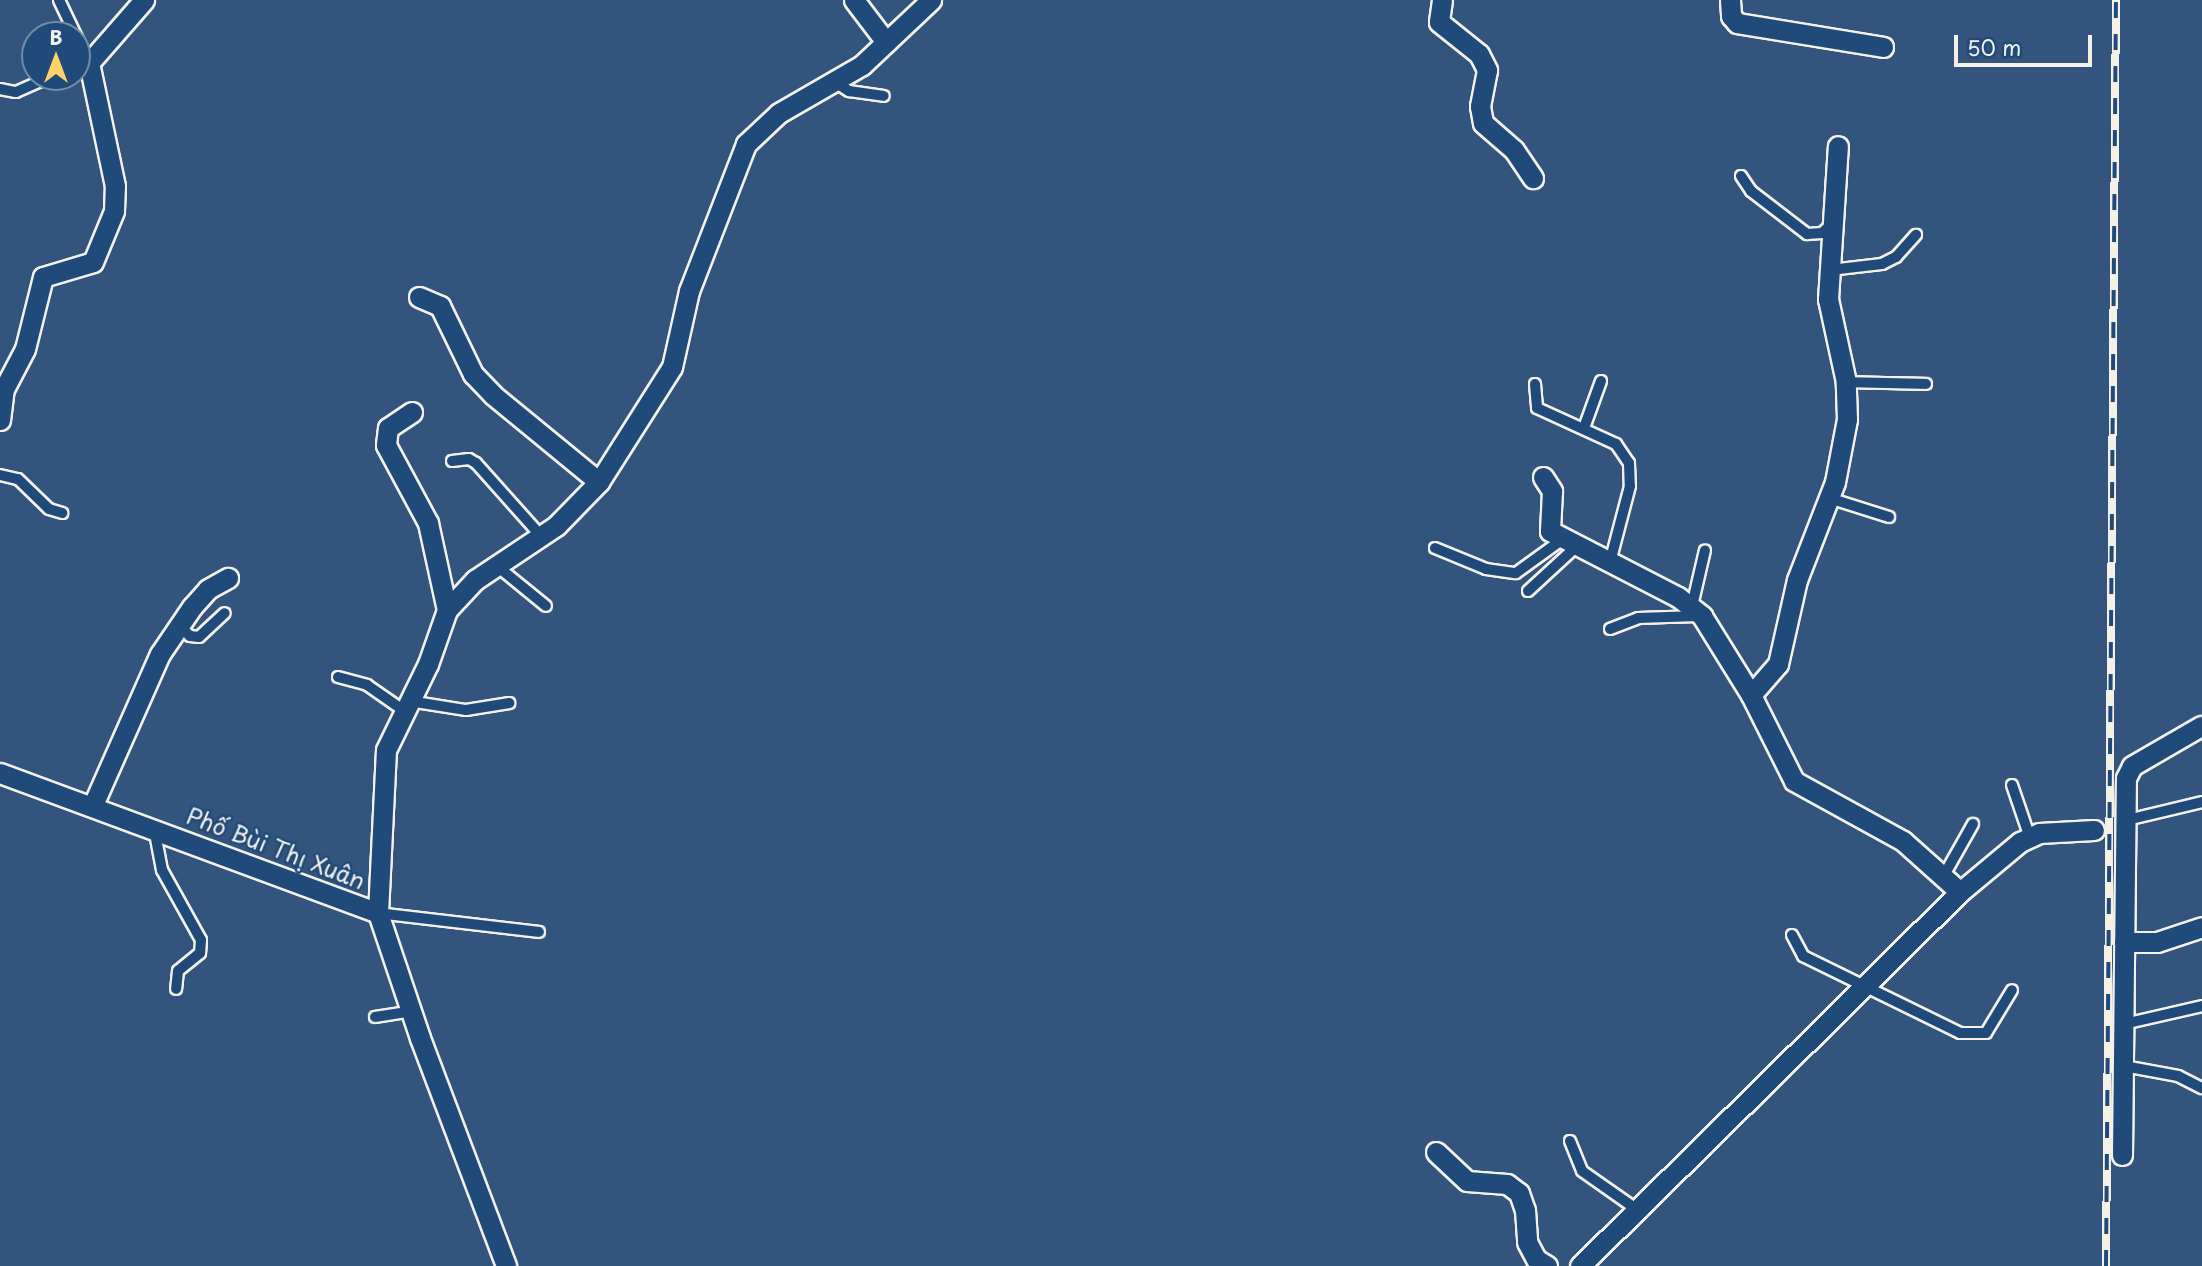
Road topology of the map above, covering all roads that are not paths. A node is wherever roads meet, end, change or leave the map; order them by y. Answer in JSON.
{"nodes":[{"id":1,"x":59,"y":0,"type":"edge"},
{"id":2,"x":144,"y":0,"type":"edge"},
{"id":3,"x":854,"y":0,"type":"edge"},
{"id":4,"x":930,"y":0,"type":"edge"},
{"id":5,"x":1442,"y":0,"type":"edge"},
{"id":6,"x":1730,"y":0,"type":"edge"},
{"id":7,"x":67,"y":21,"type":"edge"},
{"id":8,"x":886,"y":42,"type":"junction"},
{"id":9,"x":1883,"y":47,"type":"dead end"},
{"id":10,"x":91,"y":56,"type":"edge"},
{"id":11,"x":835,"y":82,"type":"junction"},
{"id":12,"x":0,"y":89,"type":"edge"},
{"id":13,"x":21,"y":90,"type":"edge"},
{"id":14,"x":90,"y":91,"type":"edge"},
{"id":15,"x":884,"y":96,"type":"dead end"},
{"id":16,"x":1838,"y":146,"type":"dead end"},
{"id":17,"x":1741,"y":176,"type":"dead end"},
{"id":18,"x":1533,"y":178,"type":"dead end"},
{"id":19,"x":1832,"y":223,"type":"junction"},
{"id":20,"x":1916,"y":234,"type":"dead end"},
{"id":21,"x":1829,"y":270,"type":"junction"},
{"id":22,"x":419,"y":297,"type":"dead end"},
{"id":23,"x":6,"y":366,"type":"edge"},
{"id":24,"x":1601,"y":381,"type":"dead end"},
{"id":25,"x":1846,"y":382,"type":"junction"},
{"id":26,"x":1535,"y":384,"type":"dead end"},
{"id":27,"x":1926,"y":384,"type":"dead end"},
{"id":28,"x":412,"y":412,"type":"dead end"},
{"id":29,"x":0,"y":420,"type":"edge"},
{"id":30,"x":1584,"y":428,"type":"junction"},
{"id":31,"x":452,"y":461,"type":"dead end"},
{"id":32,"x":0,"y":475,"type":"edge"},
{"id":33,"x":1543,"y":477,"type":"dead end"},
{"id":34,"x":598,"y":482,"type":"junction"},
{"id":35,"x":1829,"y":498,"type":"junction"},
{"id":36,"x":62,"y":513,"type":"dead end"},
{"id":37,"x":1889,"y":517,"type":"dead end"},
{"id":38,"x":542,"y":537,"type":"junction"},
{"id":39,"x":1570,"y":543,"type":"junction"},
{"id":40,"x":1435,"y":548,"type":"dead end"},
{"id":41,"x":1705,"y":550,"type":"dead end"},
{"id":42,"x":1610,"y":562,"type":"junction"},
{"id":43,"x":497,"y":566,"type":"junction"},
{"id":44,"x":228,"y":578,"type":"dead end"},
{"id":45,"x":1528,"y":591,"type":"dead end"},
{"id":46,"x":547,"y":606,"type":"dead end"},
{"id":47,"x":447,"y":611,"type":"junction"},
{"id":48,"x":1697,"y":611,"type":"junction"},
{"id":49,"x":225,"y":613,"type":"dead end"},
{"id":50,"x":179,"y":626,"type":"junction"},
{"id":51,"x":1610,"y":629,"type":"dead end"},
{"id":52,"x":338,"y":677,"type":"dead end"},
{"id":53,"x":1751,"y":695,"type":"junction"},
{"id":54,"x":509,"y":703,"type":"dead end"},
{"id":55,"x":406,"y":706,"type":"junction"},
{"id":56,"x":2200,"y":726,"type":"edge"},
{"id":57,"x":0,"y":774,"type":"edge"},
{"id":58,"x":2012,"y":785,"type":"dead end"},
{"id":59,"x":2202,"y":802,"type":"edge"},
{"id":60,"x":93,"y":805,"type":"junction"},
{"id":61,"x":2127,"y":820,"type":"junction"},
{"id":62,"x":1973,"y":824,"type":"dead end"},
{"id":63,"x":154,"y":828,"type":"junction"},
{"id":64,"x":2094,"y":830,"type":"dead end"},
{"id":65,"x":2030,"y":838,"type":"junction"},
{"id":66,"x":1943,"y":877,"type":"junction"},
{"id":67,"x":1959,"y":892,"type":"junction"},
{"id":68,"x":379,"y":913,"type":"junction"},
{"id":69,"x":2202,"y":927,"type":"edge"},
{"id":70,"x":539,"y":932,"type":"dead end"},
{"id":71,"x":1792,"y":935,"type":"dead end"},
{"id":72,"x":2123,"y":942,"type":"junction"},
{"id":73,"x":1864,"y":988,"type":"junction"},
{"id":74,"x":176,"y":989,"type":"dead end"},
{"id":75,"x":2012,"y":990,"type":"dead end"},
{"id":76,"x":2202,"y":1006,"type":"edge"},
{"id":77,"x":411,"y":1011,"type":"junction"},
{"id":78,"x":375,"y":1017,"type":"dead end"},
{"id":79,"x":2124,"y":1024,"type":"junction"},
{"id":80,"x":2124,"y":1066,"type":"junction"},
{"id":81,"x":2202,"y":1088,"type":"edge"},
{"id":82,"x":1570,"y":1141,"type":"dead end"},
{"id":83,"x":1436,"y":1152,"type":"dead end"},
{"id":84,"x":2122,"y":1155,"type":"dead end"},
{"id":85,"x":1636,"y":1209,"type":"junction"},
{"id":86,"x":506,"y":1266,"type":"edge"},
{"id":87,"x":1547,"y":1266,"type":"edge"},
{"id":88,"x":1580,"y":1266,"type":"edge"}],
"edges":[{"from":1,"to":7,"type":"lane"},
{"from":2,"to":10,"type":"street"},
{"from":3,"to":8,"type":"street"},
{"from":4,"to":8,"type":"street"},
{"from":5,"to":18,"type":"street"},
{"from":6,"to":9,"type":"street"},
{"from":8,"to":11,"type":"street"},
{"from":11,"to":15,"type":"lane"},
{"from":11,"to":34,"type":"street"},
{"from":12,"to":13,"type":"lane"},
{"from":14,"to":23,"type":"street"},
{"from":16,"to":19,"type":"street"},
{"from":17,"to":19,"type":"lane"},
{"from":19,"to":21,"type":"street"},
{"from":20,"to":21,"type":"lane"},
{"from":21,"to":25,"type":"street"},
{"from":22,"to":34,"type":"street"},
{"from":23,"to":29,"type":"street"},
{"from":24,"to":30,"type":"lane"},
{"from":25,"to":27,"type":"lane"},
{"from":25,"to":35,"type":"street"},
{"from":26,"to":30,"type":"lane"},
{"from":28,"to":47,"type":"street"},
{"from":30,"to":42,"type":"lane"},
{"from":31,"to":38,"type":"lane"},
{"from":32,"to":36,"type":"lane"},
{"from":33,"to":39,"type":"street"},
{"from":34,"to":38,"type":"street"},
{"from":35,"to":37,"type":"lane"},
{"from":35,"to":53,"type":"street"},
{"from":38,"to":43,"type":"street"},
{"from":39,"to":40,"type":"lane"},
{"from":39,"to":42,"type":"street"},
{"from":39,"to":45,"type":"lane"},
{"from":41,"to":48,"type":"lane"},
{"from":42,"to":48,"type":"street"},
{"from":43,"to":46,"type":"lane"},
{"from":43,"to":47,"type":"street"},
{"from":44,"to":50,"type":"street"},
{"from":47,"to":55,"type":"street"},
{"from":48,"to":51,"type":"lane"},
{"from":48,"to":53,"type":"street"},
{"from":49,"to":50,"type":"lane"},
{"from":50,"to":60,"type":"street"},
{"from":52,"to":55,"type":"lane"},
{"from":53,"to":66,"type":"street"},
{"from":54,"to":55,"type":"lane"},
{"from":55,"to":68,"type":"street"},
{"from":56,"to":61,"type":"street"},
{"from":57,"to":60,"type":"street","name":"Phố Bùi Thị Xuân"},
{"from":58,"to":65,"type":"lane"},
{"from":59,"to":61,"type":"lane"},
{"from":60,"to":63,"type":"street","name":"Phố Bùi Thị Xuân"},
{"from":61,"to":72,"type":"street"},
{"from":62,"to":66,"type":"lane"},
{"from":63,"to":68,"type":"street","name":"Phố Bùi Thị Xuân"},
{"from":63,"to":74,"type":"lane"},
{"from":64,"to":65,"type":"street"},
{"from":65,"to":67,"type":"street"},
{"from":66,"to":67,"type":"street"},
{"from":67,"to":73,"type":"street"},
{"from":68,"to":70,"type":"lane"},
{"from":68,"to":77,"type":"street","name":"Phố Bùi Thị Xuân"},
{"from":69,"to":72,"type":"street"},
{"from":71,"to":73,"type":"lane"},
{"from":72,"to":79,"type":"street"},
{"from":73,"to":75,"type":"lane"},
{"from":73,"to":85,"type":"street"},
{"from":76,"to":79,"type":"lane"},
{"from":77,"to":78,"type":"lane"},
{"from":77,"to":86,"type":"street","name":"Phố Bùi Thị Xuân"},
{"from":79,"to":80,"type":"street"},
{"from":80,"to":81,"type":"lane"},
{"from":80,"to":84,"type":"street"},
{"from":82,"to":85,"type":"lane"},
{"from":83,"to":87,"type":"street"},
{"from":85,"to":88,"type":"street"}]}
